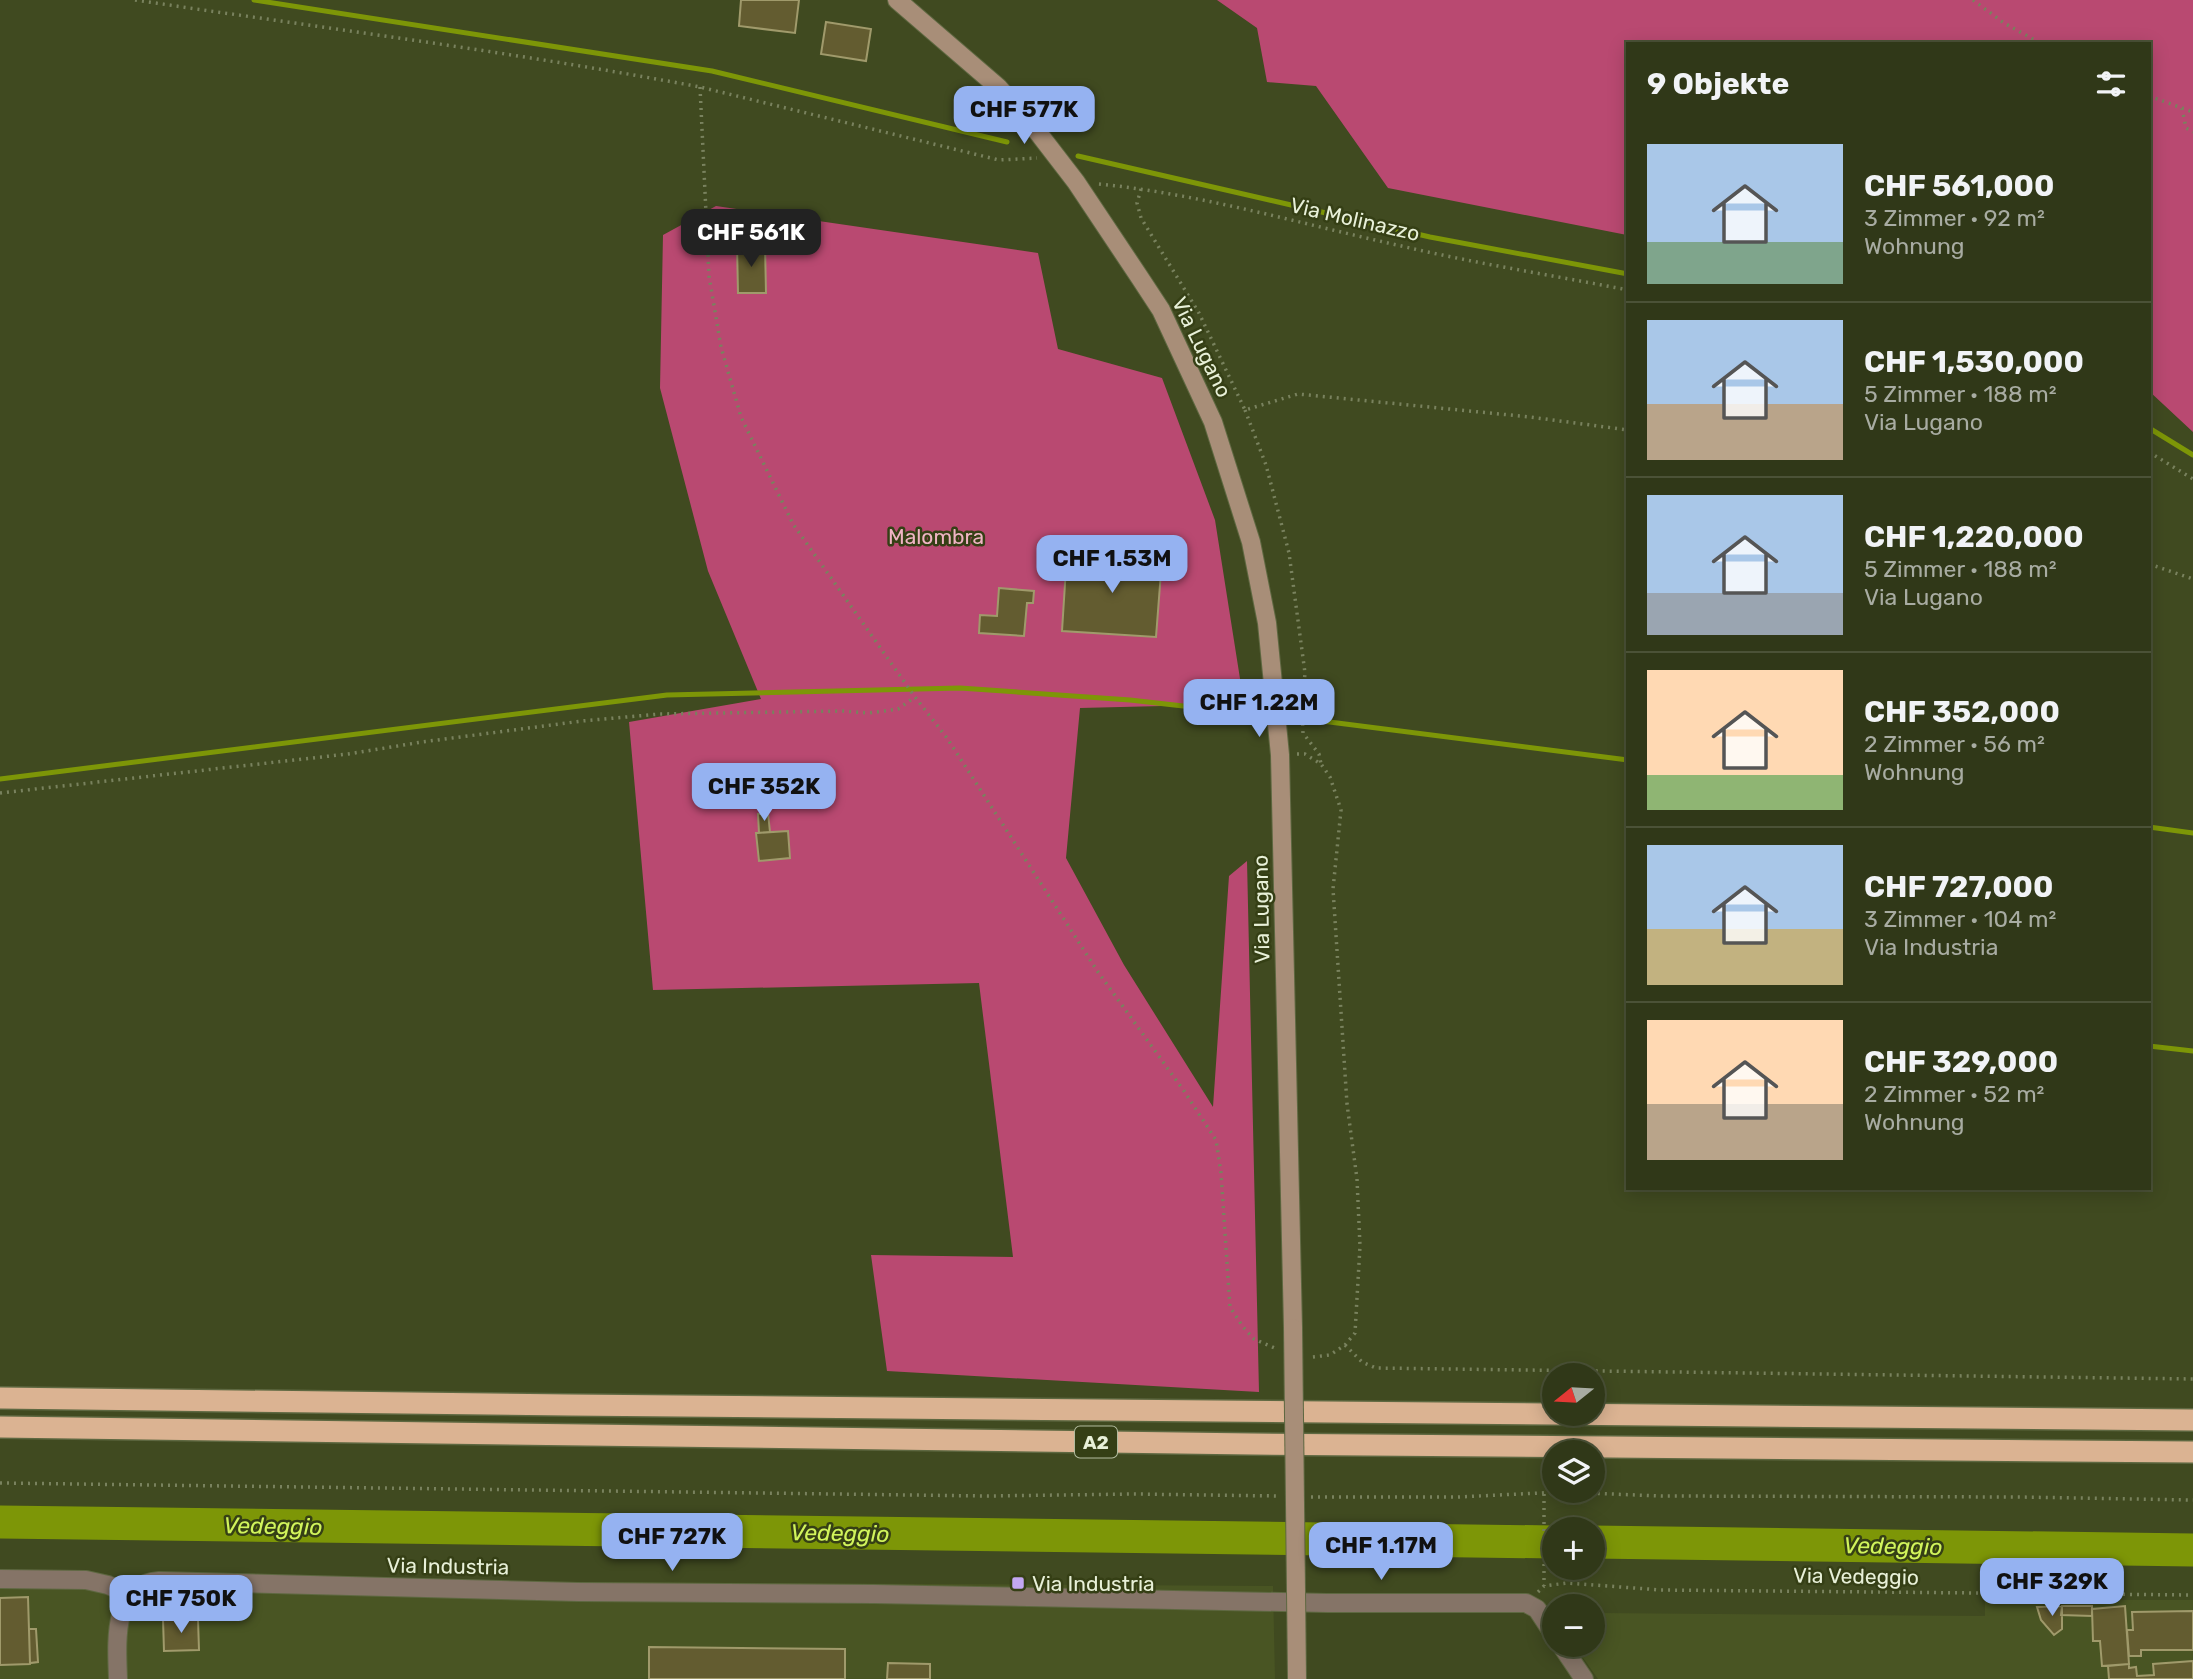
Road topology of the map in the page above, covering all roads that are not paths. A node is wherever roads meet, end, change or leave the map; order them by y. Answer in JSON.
{"nodes":[{"id":1,"x":897,"y":0,"type":"edge"},
{"id":2,"x":0,"y":1398,"type":"edge"},
{"id":3,"x":2193,"y":1420,"type":"edge"},
{"id":4,"x":0,"y":1427,"type":"edge"},
{"id":5,"x":2193,"y":1452,"type":"edge"},
{"id":6,"x":0,"y":1579,"type":"edge"},
{"id":7,"x":130,"y":1595,"type":"junction"},
{"id":8,"x":1542,"y":1618,"type":"edge"},
{"id":9,"x":1569,"y":1657,"type":"edge"},
{"id":10,"x":118,"y":1679,"type":"edge"},
{"id":11,"x":1297,"y":1679,"type":"edge"},
{"id":12,"x":1584,"y":1679,"type":"edge"}],
"edges":[{"from":1,"to":11,"type":"main road","name":"Via Lugano","bridge":true},
{"from":2,"to":3,"type":"highway","number":"A2"},
{"from":4,"to":5,"type":"highway","number":"A2"},
{"from":6,"to":7,"type":"street"},
{"from":7,"to":8,"type":"street","name":"Via Industria"},
{"from":7,"to":10,"type":"street"},
{"from":9,"to":12,"type":"street"}]}
